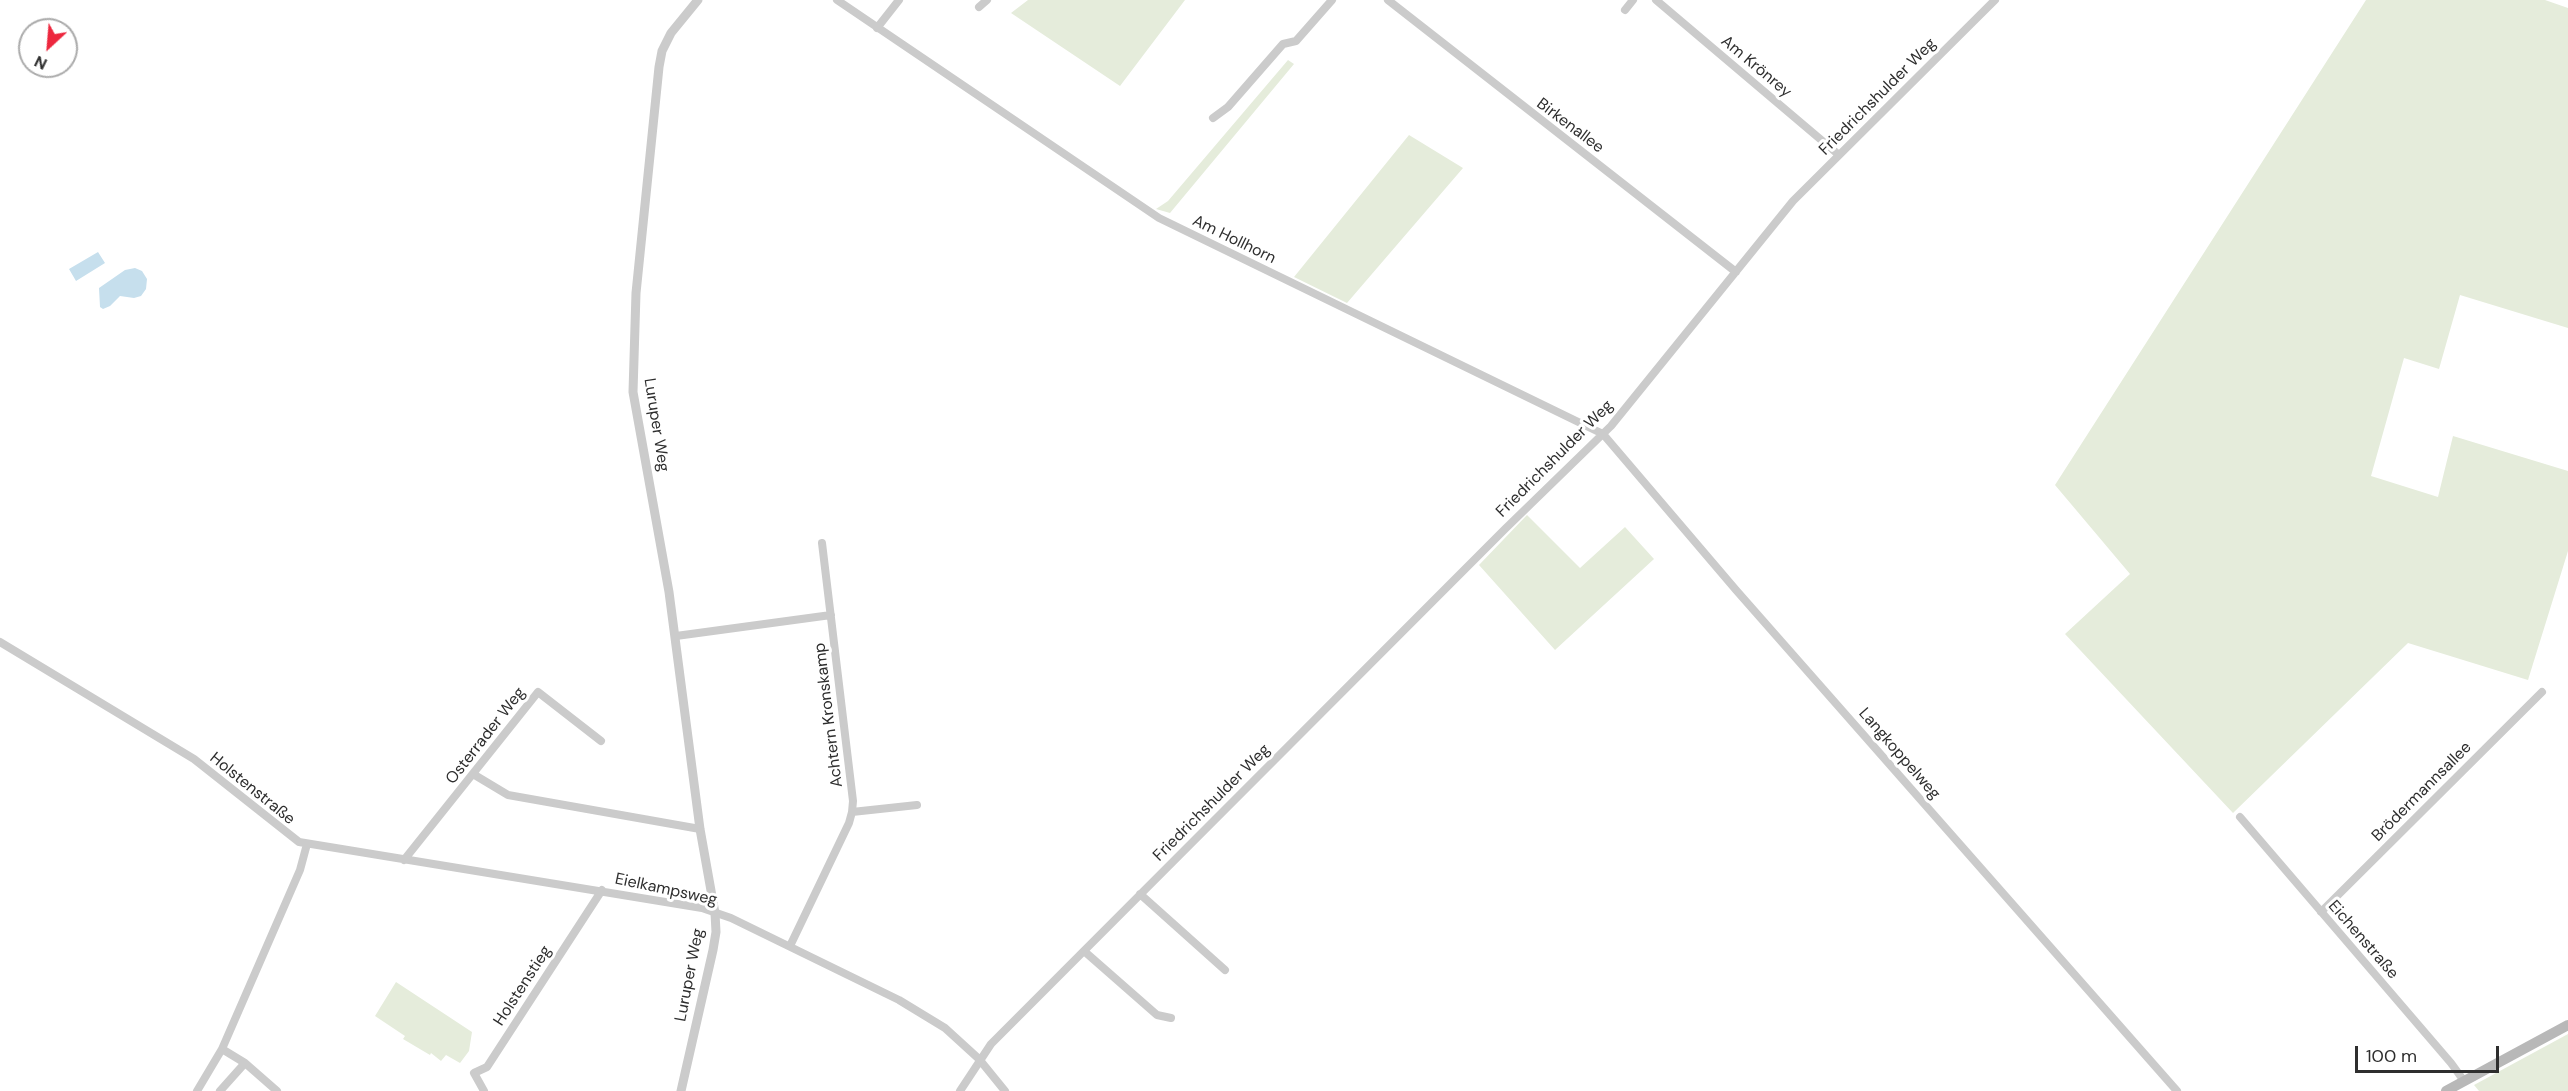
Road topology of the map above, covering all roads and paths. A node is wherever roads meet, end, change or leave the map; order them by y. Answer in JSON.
{"nodes":[{"id":1,"x":698,"y":0,"type":"edge"},
{"id":2,"x":837,"y":0,"type":"edge"},
{"id":3,"x":899,"y":0,"type":"edge"},
{"id":4,"x":987,"y":0,"type":"edge"},
{"id":5,"x":1332,"y":0,"type":"edge"},
{"id":6,"x":1388,"y":0,"type":"edge"},
{"id":7,"x":1633,"y":0,"type":"edge"},
{"id":8,"x":1656,"y":0,"type":"edge"},
{"id":9,"x":1995,"y":0,"type":"edge"},
{"id":10,"x":979,"y":7,"type":"dead end"},
{"id":11,"x":1625,"y":10,"type":"dead end"},
{"id":12,"x":877,"y":28,"type":"junction"},
{"id":13,"x":1213,"y":118,"type":"dead end"},
{"id":14,"x":1839,"y":155,"type":"junction"},
{"id":15,"x":1736,"y":272,"type":"junction"},
{"id":16,"x":1603,"y":434,"type":"junction"},
{"id":17,"x":822,"y":543,"type":"dead end"},
{"id":18,"x":831,"y":615,"type":"junction"},
{"id":19,"x":676,"y":636,"type":"junction"},
{"id":20,"x":0,"y":642,"type":"edge"},
{"id":21,"x":2542,"y":692,"type":"dead end"},
{"id":22,"x":601,"y":741,"type":"dead end"},
{"id":23,"x":474,"y":774,"type":"junction"},
{"id":24,"x":917,"y":805,"type":"dead end"},
{"id":25,"x":852,"y":812,"type":"junction"},
{"id":26,"x":2240,"y":817,"type":"dead end"},
{"id":27,"x":700,"y":829,"type":"junction"},
{"id":28,"x":307,"y":844,"type":"junction"},
{"id":29,"x":404,"y":860,"type":"junction"},
{"id":30,"x":602,"y":890,"type":"junction"},
{"id":31,"x":1140,"y":894,"type":"junction"},
{"id":32,"x":2321,"y":912,"type":"junction"},
{"id":33,"x":715,"y":913,"type":"junction"},
{"id":34,"x":790,"y":946,"type":"junction"},
{"id":35,"x":1084,"y":951,"type":"junction"},
{"id":36,"x":1226,"y":970,"type":"dead end"},
{"id":37,"x":1171,"y":1018,"type":"dead end"},
{"id":38,"x":2568,"y":1025,"type":"edge"},
{"id":39,"x":222,"y":1049,"type":"junction"},
{"id":40,"x":979,"y":1059,"type":"junction"},
{"id":41,"x":244,"y":1063,"type":"junction"},
{"id":42,"x":2464,"y":1081,"type":"junction"},
{"id":43,"x":197,"y":1091,"type":"edge"},
{"id":44,"x":220,"y":1091,"type":"edge"},
{"id":45,"x":277,"y":1091,"type":"edge"},
{"id":46,"x":484,"y":1091,"type":"edge"},
{"id":47,"x":681,"y":1091,"type":"edge"},
{"id":48,"x":960,"y":1091,"type":"edge"},
{"id":49,"x":1005,"y":1091,"type":"edge"},
{"id":50,"x":2176,"y":1091,"type":"edge"},
{"id":51,"x":2446,"y":1091,"type":"edge"}],
"edges":[{"from":1,"to":19,"type":"street","name":"Luruper Weg"},
{"from":2,"to":12,"type":"street","name":"Am Hollhorn"},
{"from":3,"to":12,"type":"street"},
{"from":4,"to":10,"type":"street"},
{"from":5,"to":13,"type":"street"},
{"from":6,"to":15,"type":"street","name":"Birkenallee"},
{"from":7,"to":11,"type":"street"},
{"from":8,"to":14,"type":"street","name":"Am Krönrey"},
{"from":9,"to":14,"type":"street","name":"Friedrichshulder Weg"},
{"from":12,"to":16,"type":"street","name":"Am Hollhorn"},
{"from":14,"to":15,"type":"street","name":"Friedrichshulder Weg"},
{"from":15,"to":16,"type":"street","name":"Friedrichshulder Weg"},
{"from":16,"to":31,"type":"street","name":"Friedrichshulder Weg"},
{"from":16,"to":50,"type":"street","name":"Langkoppelweg"},
{"from":17,"to":18,"type":"street","name":"Achtern Kronskamp"},
{"from":18,"to":19,"type":"street"},
{"from":18,"to":25,"type":"street","name":"Achtern Kronskamp"},
{"from":19,"to":27,"type":"street","name":"Luruper Weg"},
{"from":20,"to":28,"type":"street","name":"Holstenstraße"},
{"from":21,"to":32,"type":"street","name":"Brödermannsallee"},
{"from":22,"to":23,"type":"street","name":"Osterrader Weg"},
{"from":23,"to":27,"type":"street"},
{"from":23,"to":29,"type":"street","name":"Osterrader Weg"},
{"from":24,"to":25,"type":"street"},
{"from":25,"to":34,"type":"street","name":"Achtern Kronskamp"},
{"from":26,"to":32,"type":"street","name":"Eichenstraße"},
{"from":27,"to":33,"type":"street","name":"Luruper Weg"},
{"from":28,"to":29,"type":"street","name":"Eielkampsweg"},
{"from":28,"to":39,"type":"street"},
{"from":29,"to":30,"type":"street","name":"Eielkampsweg"},
{"from":30,"to":33,"type":"street","name":"Eielkampsweg"},
{"from":30,"to":46,"type":"street","name":"Holstenstieg"},
{"from":31,"to":35,"type":"street","name":"Friedrichshulder Weg"},
{"from":31,"to":36,"type":"street"},
{"from":32,"to":42,"type":"street","name":"Eichenstraße"},
{"from":33,"to":34,"type":"street","name":"Eielkampsweg"},
{"from":33,"to":47,"type":"street","name":"Luruper Weg"},
{"from":34,"to":40,"type":"street","name":"Eielkampsweg"},
{"from":35,"to":37,"type":"street"},
{"from":35,"to":40,"type":"street","name":"Friedrichshulder Weg"},
{"from":38,"to":42,"type":"main road"},
{"from":39,"to":41,"type":"street"},
{"from":39,"to":43,"type":"street"},
{"from":40,"to":48,"type":"street","name":"Friedrichshulder Weg"},
{"from":40,"to":49,"type":"street","name":"Eielkampsweg"},
{"from":41,"to":44,"type":"street"},
{"from":41,"to":45,"type":"street"},
{"from":42,"to":51,"type":"main road"}]}
